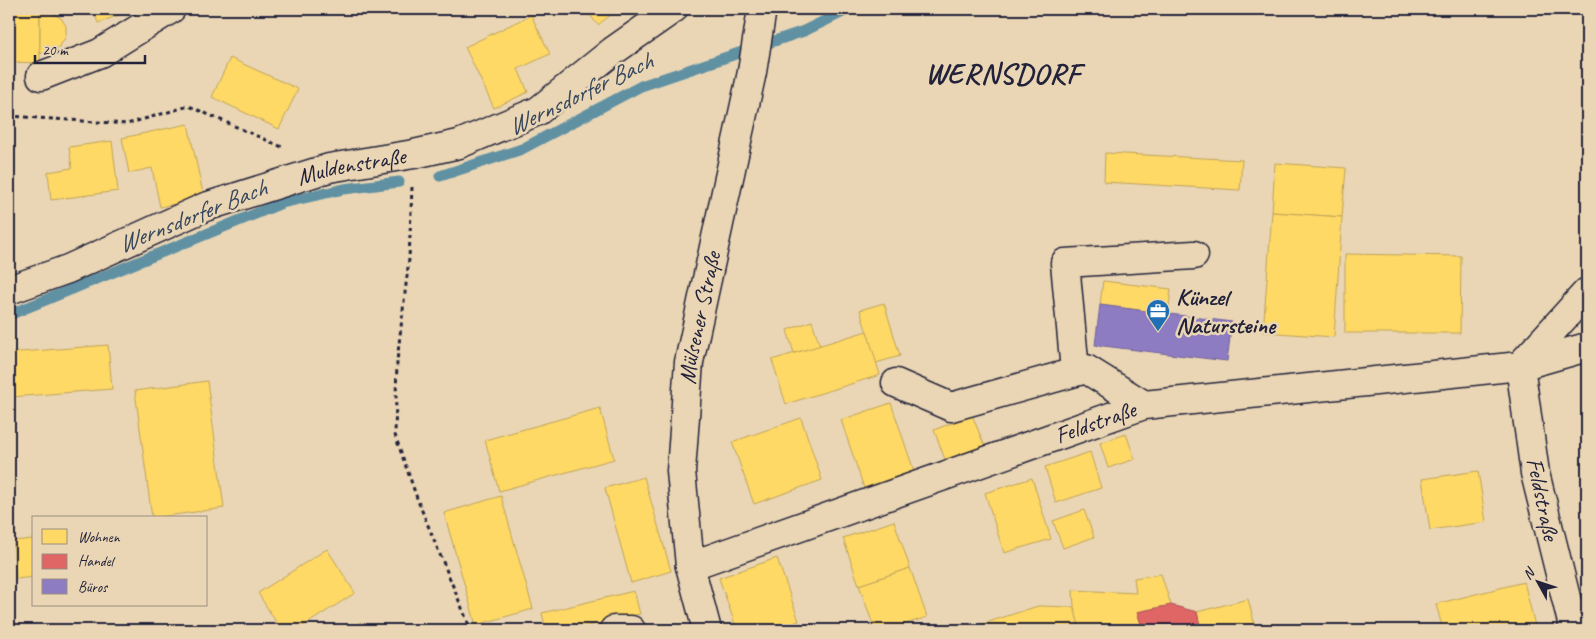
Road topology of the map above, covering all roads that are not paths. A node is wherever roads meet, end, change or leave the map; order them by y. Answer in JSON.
{"nodes":[{"id":1,"x":171,"y":9,"type":"edge"},
{"id":2,"x":673,"y":9,"type":"edge"},
{"id":3,"x":762,"y":9,"type":"edge"},
{"id":4,"x":41,"y":76,"type":"dead end"},
{"id":5,"x":1194,"y":255,"type":"dead end"},
{"id":6,"x":9,"y":290,"type":"edge"},
{"id":7,"x":1587,"y":292,"type":"edge"},
{"id":8,"x":1587,"y":346,"type":"edge"},
{"id":9,"x":1520,"y":366,"type":"junction"},
{"id":10,"x":1075,"y":372,"type":"junction"},
{"id":11,"x":896,"y":383,"type":"dead end"},
{"id":12,"x":1144,"y":405,"type":"junction"},
{"id":13,"x":690,"y":566,"type":"junction"},
{"id":14,"x":614,"y":630,"type":"edge"},
{"id":15,"x":631,"y":630,"type":"edge"},
{"id":16,"x":707,"y":630,"type":"edge"},
{"id":17,"x":1574,"y":630,"type":"edge"}],
"edges":[{"from":1,"to":4,"type":"street"},
{"from":2,"to":6,"type":"street","name":"Muldenstraße"},
{"from":3,"to":13,"type":"street","name":"Mülsener Straße"},
{"from":5,"to":10,"type":"street"},
{"from":7,"to":9,"type":"street"},
{"from":8,"to":9,"type":"street","name":"Feldstraße"},
{"from":9,"to":12,"type":"street","name":"Feldstraße"},
{"from":9,"to":17,"type":"street","name":"Feldstraße"},
{"from":10,"to":11,"type":"street"},
{"from":10,"to":12,"type":"street"},
{"from":12,"to":13,"type":"street","name":"Feldstraße"},
{"from":13,"to":16,"type":"street","name":"Mülsener Straße"},
{"from":14,"to":15,"type":"street"}]}
